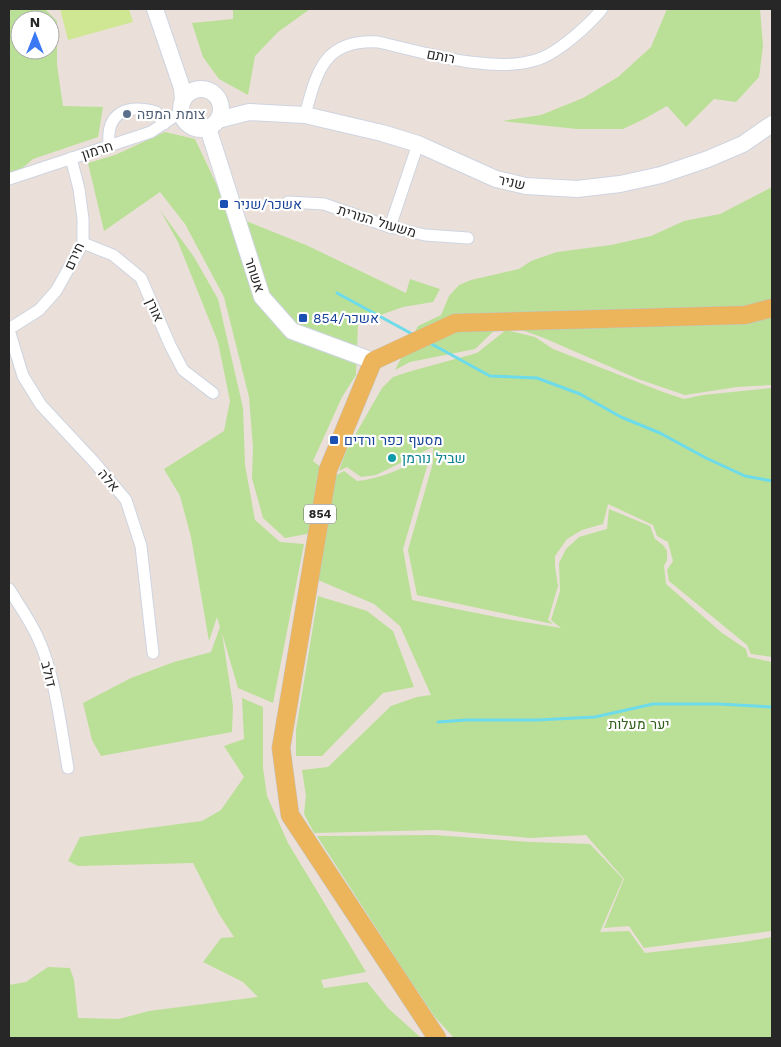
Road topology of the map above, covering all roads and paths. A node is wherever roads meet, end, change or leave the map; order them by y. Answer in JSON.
{"nodes":[{"id":1,"x":155,"y":9,"type":"edge"},
{"id":2,"x":165,"y":9,"type":"edge"},
{"id":3,"x":596,"y":11,"type":"edge"},
{"id":4,"x":198,"y":89,"type":"junction"},
{"id":5,"x":219,"y":99,"type":"junction"},
{"id":6,"x":182,"y":106,"type":"junction"},
{"id":7,"x":249,"y":112,"type":"junction"},
{"id":8,"x":305,"y":114,"type":"junction"},
{"id":9,"x":164,"y":124,"type":"junction"},
{"id":10,"x":213,"y":124,"type":"junction"},
{"id":11,"x":772,"y":124,"type":"edge"},
{"id":12,"x":418,"y":144,"type":"junction"},
{"id":13,"x":109,"y":145,"type":"junction"},
{"id":14,"x":71,"y":158,"type":"junction"},
{"id":15,"x":9,"y":179,"type":"edge"},
{"id":16,"x":288,"y":202,"type":"dead end"},
{"id":17,"x":390,"y":226,"type":"junction"},
{"id":18,"x":468,"y":238,"type":"dead end"},
{"id":19,"x":83,"y":243,"type":"junction"},
{"id":20,"x":772,"y":308,"type":"edge"},
{"id":21,"x":9,"y":330,"type":"edge"},
{"id":22,"x":373,"y":361,"type":"junction"},
{"id":23,"x":213,"y":392,"type":"dead end"},
{"id":24,"x":9,"y":589,"type":"edge"},
{"id":25,"x":153,"y":653,"type":"dead end"},
{"id":26,"x":68,"y":768,"type":"dead end"},
{"id":27,"x":436,"y":1038,"type":"edge"}],
"edges":[{"from":1,"to":6,"type":"street"},
{"from":2,"to":4,"type":"street"},
{"from":3,"to":8,"type":"street","name":"רותם"},
{"from":4,"to":5,"type":"street"},
{"from":4,"to":6,"type":"street"},
{"from":5,"to":7,"type":"street","name":"שניר"},
{"from":5,"to":10,"type":"street"},
{"from":6,"to":9,"type":"street","name":"חרמון"},
{"from":6,"to":10,"type":"street"},
{"from":7,"to":8,"type":"street","name":"שניר"},
{"from":7,"to":10,"type":"street","name":"שניר"},
{"from":8,"to":12,"type":"street","name":"שניר"},
{"from":9,"to":13,"type":"street","name":"חרמון"},
{"from":9,"to":13,"type":"street"},
{"from":10,"to":22,"type":"street","name":"אשחר"},
{"from":11,"to":12,"type":"street","name":"שניר"},
{"from":12,"to":17,"type":"street"},
{"from":13,"to":14,"type":"street","name":"חרמון"},
{"from":14,"to":15,"type":"street","name":"חרמון"},
{"from":14,"to":19,"type":"street","name":"חירם"},
{"from":16,"to":17,"type":"street","name":"משעול הנורית"},
{"from":17,"to":18,"type":"street","name":"משעול הנורית"},
{"from":19,"to":21,"type":"street","name":"חירם"},
{"from":19,"to":23,"type":"street","name":"אורן"},
{"from":20,"to":22,"type":"main road"},
{"from":21,"to":25,"type":"street","name":"אלה"},
{"from":22,"to":27,"type":"main road","number":"854"},
{"from":24,"to":26,"type":"street","name":"דולב"}]}
